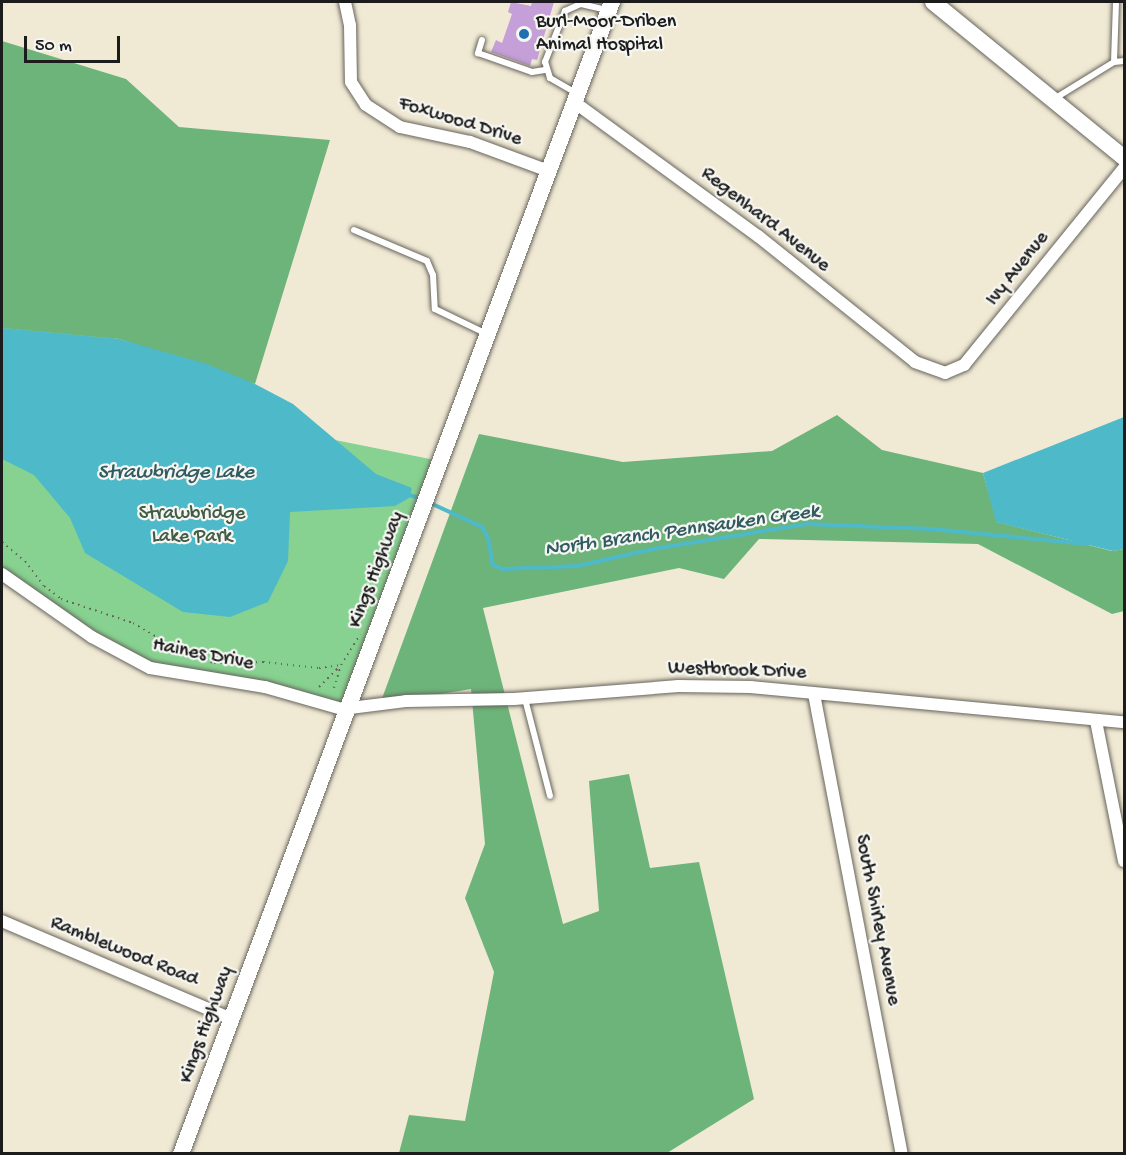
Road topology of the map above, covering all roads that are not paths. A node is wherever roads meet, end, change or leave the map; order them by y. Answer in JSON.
{"nodes":[{"id":1,"x":345,"y":2,"type":"edge"},
{"id":2,"x":933,"y":2,"type":"edge"},
{"id":3,"x":1116,"y":2,"type":"edge"},
{"id":4,"x":570,"y":4,"type":"edge"},
{"id":5,"x":610,"y":6,"type":"edge"},
{"id":6,"x":482,"y":40,"type":"dead end"},
{"id":7,"x":1125,"y":61,"type":"edge"},
{"id":8,"x":1114,"y":62,"type":"junction"},
{"id":9,"x":545,"y":70,"type":"junction"},
{"id":10,"x":576,"y":98,"type":"junction"},
{"id":11,"x":1051,"y":101,"type":"junction"},
{"id":12,"x":1125,"y":158,"type":"edge"},
{"id":13,"x":1125,"y":168,"type":"edge"},
{"id":14,"x":549,"y":171,"type":"junction"},
{"id":15,"x":354,"y":230,"type":"dead end"},
{"id":16,"x":488,"y":334,"type":"junction"},
{"id":17,"x":931,"y":368,"type":"joint"},
{"id":18,"x":2,"y":574,"type":"edge"},
{"id":19,"x":814,"y":694,"type":"junction"},
{"id":20,"x":525,"y":698,"type":"junction"},
{"id":21,"x":348,"y":708,"type":"junction"},
{"id":22,"x":1096,"y":721,"type":"junction"},
{"id":23,"x":1125,"y":722,"type":"edge"},
{"id":24,"x":550,"y":796,"type":"dead end"},
{"id":25,"x":1125,"y":861,"type":"edge"},
{"id":26,"x":2,"y":921,"type":"edge"},
{"id":27,"x":232,"y":1019,"type":"junction"},
{"id":28,"x":181,"y":1154,"type":"edge"},
{"id":29,"x":902,"y":1154,"type":"edge"}],
"edges":[{"from":1,"to":14,"type":"street","name":"Foxwood Drive"},
{"from":2,"to":11,"type":"main road"},
{"from":3,"to":8,"type":"lane"},
{"from":4,"to":5,"type":"lane"},
{"from":4,"to":9,"type":"lane"},
{"from":5,"to":10,"type":"main road","name":"Kings Highway"},
{"from":6,"to":9,"type":"lane"},
{"from":7,"to":8,"type":"lane"},
{"from":8,"to":11,"type":"lane"},
{"from":9,"to":10,"type":"lane"},
{"from":10,"to":14,"type":"main road","name":"Kings Highway"},
{"from":10,"to":17,"type":"street","name":"Regenhard Avenue"},
{"from":11,"to":12,"type":"main road"},
{"from":13,"to":17,"type":"street","name":"Ivy Avenue"},
{"from":14,"to":16,"type":"main road","name":"Kings Highway"},
{"from":15,"to":16,"type":"lane"},
{"from":16,"to":21,"type":"main road","name":"Kings Highway"},
{"from":18,"to":21,"type":"street","name":"Haines Drive"},
{"from":19,"to":20,"type":"street","name":"Westbrook Drive"},
{"from":19,"to":22,"type":"street","name":"Westbrook Drive"},
{"from":19,"to":29,"type":"street","name":"South Shirley Avenue"},
{"from":20,"to":21,"type":"street","name":"Westbrook Drive"},
{"from":20,"to":24,"type":"lane"},
{"from":21,"to":27,"type":"main road","name":"Kings Highway"},
{"from":22,"to":23,"type":"street","name":"Westbrook Drive"},
{"from":22,"to":25,"type":"street"},
{"from":26,"to":27,"type":"street","name":"Ramblewood Road"},
{"from":27,"to":28,"type":"main road","name":"Kings Highway"}]}
